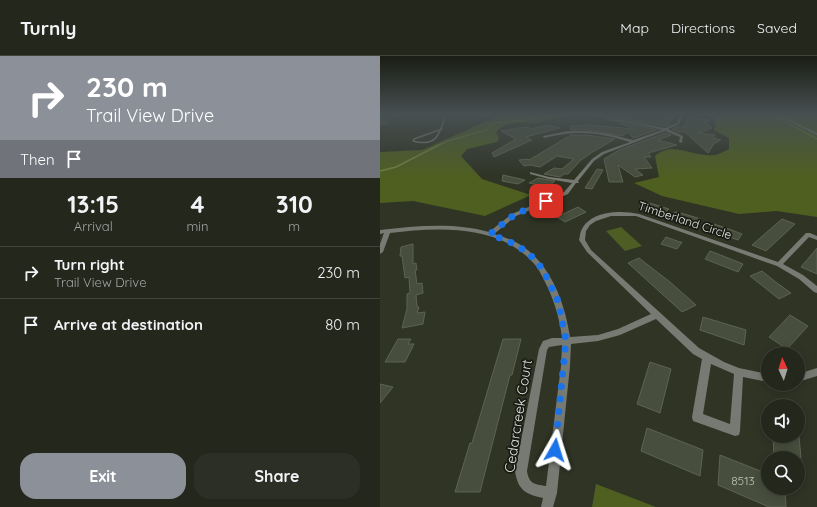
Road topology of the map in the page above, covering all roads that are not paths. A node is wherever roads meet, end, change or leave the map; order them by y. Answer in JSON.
{"nodes":[{"id":1,"x":424,"y":135,"type":"edge"},
{"id":2,"x":439,"y":135,"type":"edge"},
{"id":3,"x":552,"y":135,"type":"edge"},
{"id":4,"x":610,"y":135,"type":"edge"},
{"id":5,"x":651,"y":135,"type":"edge"},
{"id":6,"x":680,"y":135,"type":"edge"},
{"id":7,"x":544,"y":137,"type":"dead end"},
{"id":8,"x":632,"y":142,"type":"junction"},
{"id":9,"x":681,"y":142,"type":"dead end"},
{"id":10,"x":532,"y":173,"type":"dead end"},
{"id":11,"x":577,"y":182,"type":"junction"},
{"id":12,"x":384,"y":232,"type":"edge"},
{"id":13,"x":490,"y":234,"type":"junction"},
{"id":14,"x":817,"y":238,"type":"edge"},
{"id":15,"x":380,"y":252,"type":"edge"},
{"id":16,"x":779,"y":265,"type":"junction"},
{"id":17,"x":817,"y":290,"type":"edge"},
{"id":18,"x":657,"y":315,"type":"junction"},
{"id":19,"x":566,"y":340,"type":"junction"},
{"id":20,"x":707,"y":358,"type":"junction"},
{"id":21,"x":739,"y":372,"type":"junction"},
{"id":22,"x":817,"y":372,"type":"edge"},
{"id":23,"x":805,"y":376,"type":"edge"},
{"id":24,"x":761,"y":377,"type":"edge"},
{"id":25,"x":551,"y":493,"type":"junction"},
{"id":26,"x":548,"y":507,"type":"edge"}],
"edges":[{"from":1,"to":2,"type":"lane"},
{"from":3,"to":7,"type":"street"},
{"from":4,"to":8,"type":"street"},
{"from":5,"to":8,"type":"street"},
{"from":6,"to":9,"type":"street"},
{"from":8,"to":11,"type":"street"},
{"from":10,"to":11,"type":"street"},
{"from":11,"to":13,"type":"street"},
{"from":12,"to":13,"type":"street"},
{"from":12,"to":15,"type":"street"},
{"from":13,"to":19,"type":"street"},
{"from":14,"to":16,"type":"street"},
{"from":16,"to":17,"type":"street","name":"Timberland Circle"},
{"from":16,"to":18,"type":"street","name":"Timberland Circle"},
{"from":18,"to":19,"type":"street"},
{"from":18,"to":20,"type":"street","name":"Timberland Circle"},
{"from":19,"to":25,"type":"street"},
{"from":19,"to":25,"type":"street","name":"Cedarcreek Court"},
{"from":20,"to":21,"type":"street","name":"Timberland Circle"},
{"from":20,"to":21,"type":"street"},
{"from":21,"to":24,"type":"street","name":"Timberland Circle"},
{"from":22,"to":23,"type":"street"},
{"from":25,"to":26,"type":"street"}]}
